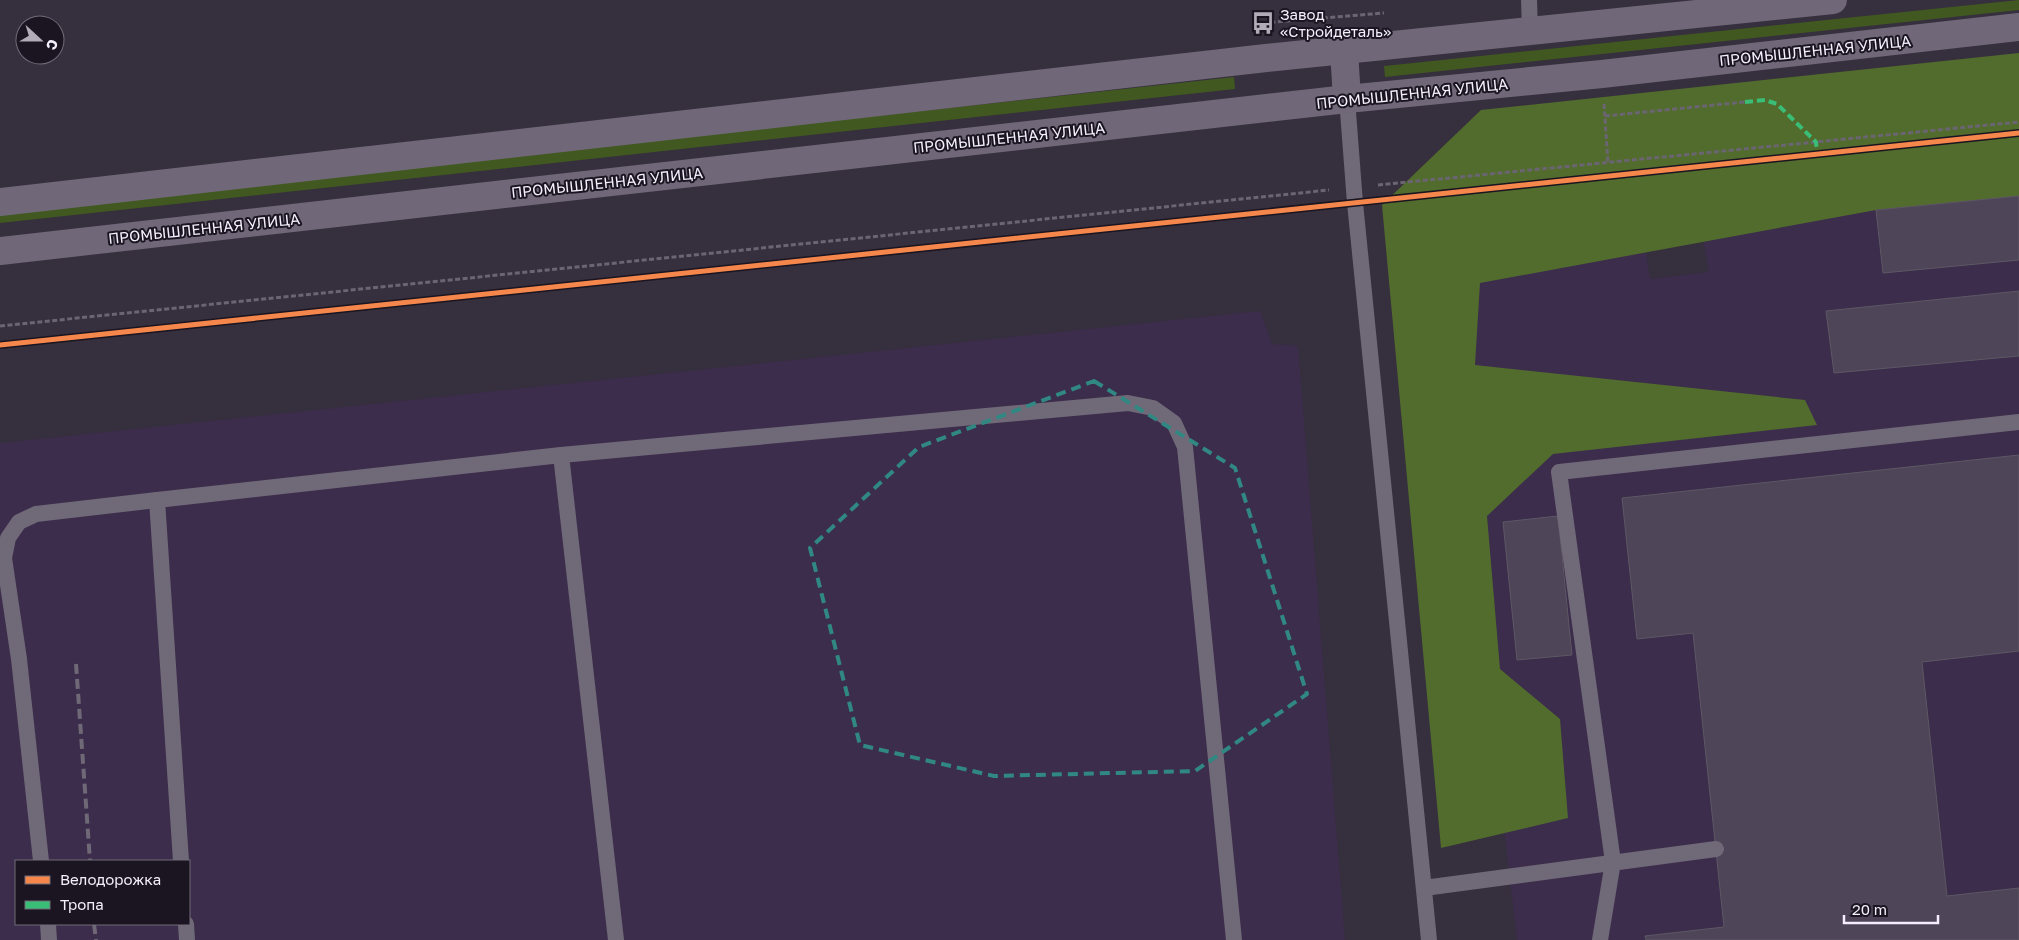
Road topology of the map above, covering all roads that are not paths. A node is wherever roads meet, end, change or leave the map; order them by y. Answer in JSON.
{"nodes":[{"id":1,"x":1529,"y":0,"type":"edge"},
{"id":2,"x":1833,"y":0,"type":"edge"},
{"id":3,"x":2019,"y":27,"type":"edge"},
{"id":4,"x":1530,"y":31,"type":"junction"},
{"id":5,"x":1344,"y":50,"type":"junction"},
{"id":6,"x":1347,"y":98,"type":"junction"},
{"id":7,"x":0,"y":202,"type":"edge"},
{"id":8,"x":0,"y":251,"type":"edge"},
{"id":9,"x":2019,"y":422,"type":"edge"},
{"id":10,"x":561,"y":455,"type":"junction"},
{"id":11,"x":157,"y":500,"type":"junction"},
{"id":12,"x":1716,"y":849,"type":"dead end"},
{"id":13,"x":41,"y":860,"type":"edge"},
{"id":14,"x":181,"y":860,"type":"edge"},
{"id":15,"x":1613,"y":862,"type":"junction"},
{"id":16,"x":1424,"y":888,"type":"junction"},
{"id":17,"x":48,"y":925,"type":"edge"},
{"id":18,"x":186,"y":925,"type":"edge"},
{"id":19,"x":49,"y":940,"type":"edge"},
{"id":20,"x":187,"y":940,"type":"edge"},
{"id":21,"x":616,"y":940,"type":"edge"},
{"id":22,"x":1234,"y":940,"type":"edge"},
{"id":23,"x":1429,"y":940,"type":"edge"},
{"id":24,"x":1600,"y":940,"type":"edge"}],
"edges":[{"from":1,"to":4,"type":"lane"},
{"from":2,"to":4,"type":"main road"},
{"from":3,"to":6,"type":"main road","name":"ПРОМЫШЛЕННАЯ УЛИЦА"},
{"from":4,"to":5,"type":"main road"},
{"from":5,"to":6,"type":"main road"},
{"from":5,"to":7,"type":"main road"},
{"from":6,"to":8,"type":"main road","name":"ПРОМЫШЛЕННАЯ УЛИЦА"},
{"from":6,"to":16,"type":"lane"},
{"from":9,"to":15,"type":"lane"},
{"from":10,"to":11,"type":"lane"},
{"from":10,"to":21,"type":"lane"},
{"from":10,"to":22,"type":"lane"},
{"from":11,"to":13,"type":"lane"},
{"from":11,"to":14,"type":"lane"},
{"from":12,"to":15,"type":"lane"},
{"from":15,"to":16,"type":"lane"},
{"from":15,"to":24,"type":"lane"},
{"from":16,"to":23,"type":"lane"},
{"from":17,"to":19,"type":"lane"},
{"from":18,"to":20,"type":"lane"}]}
